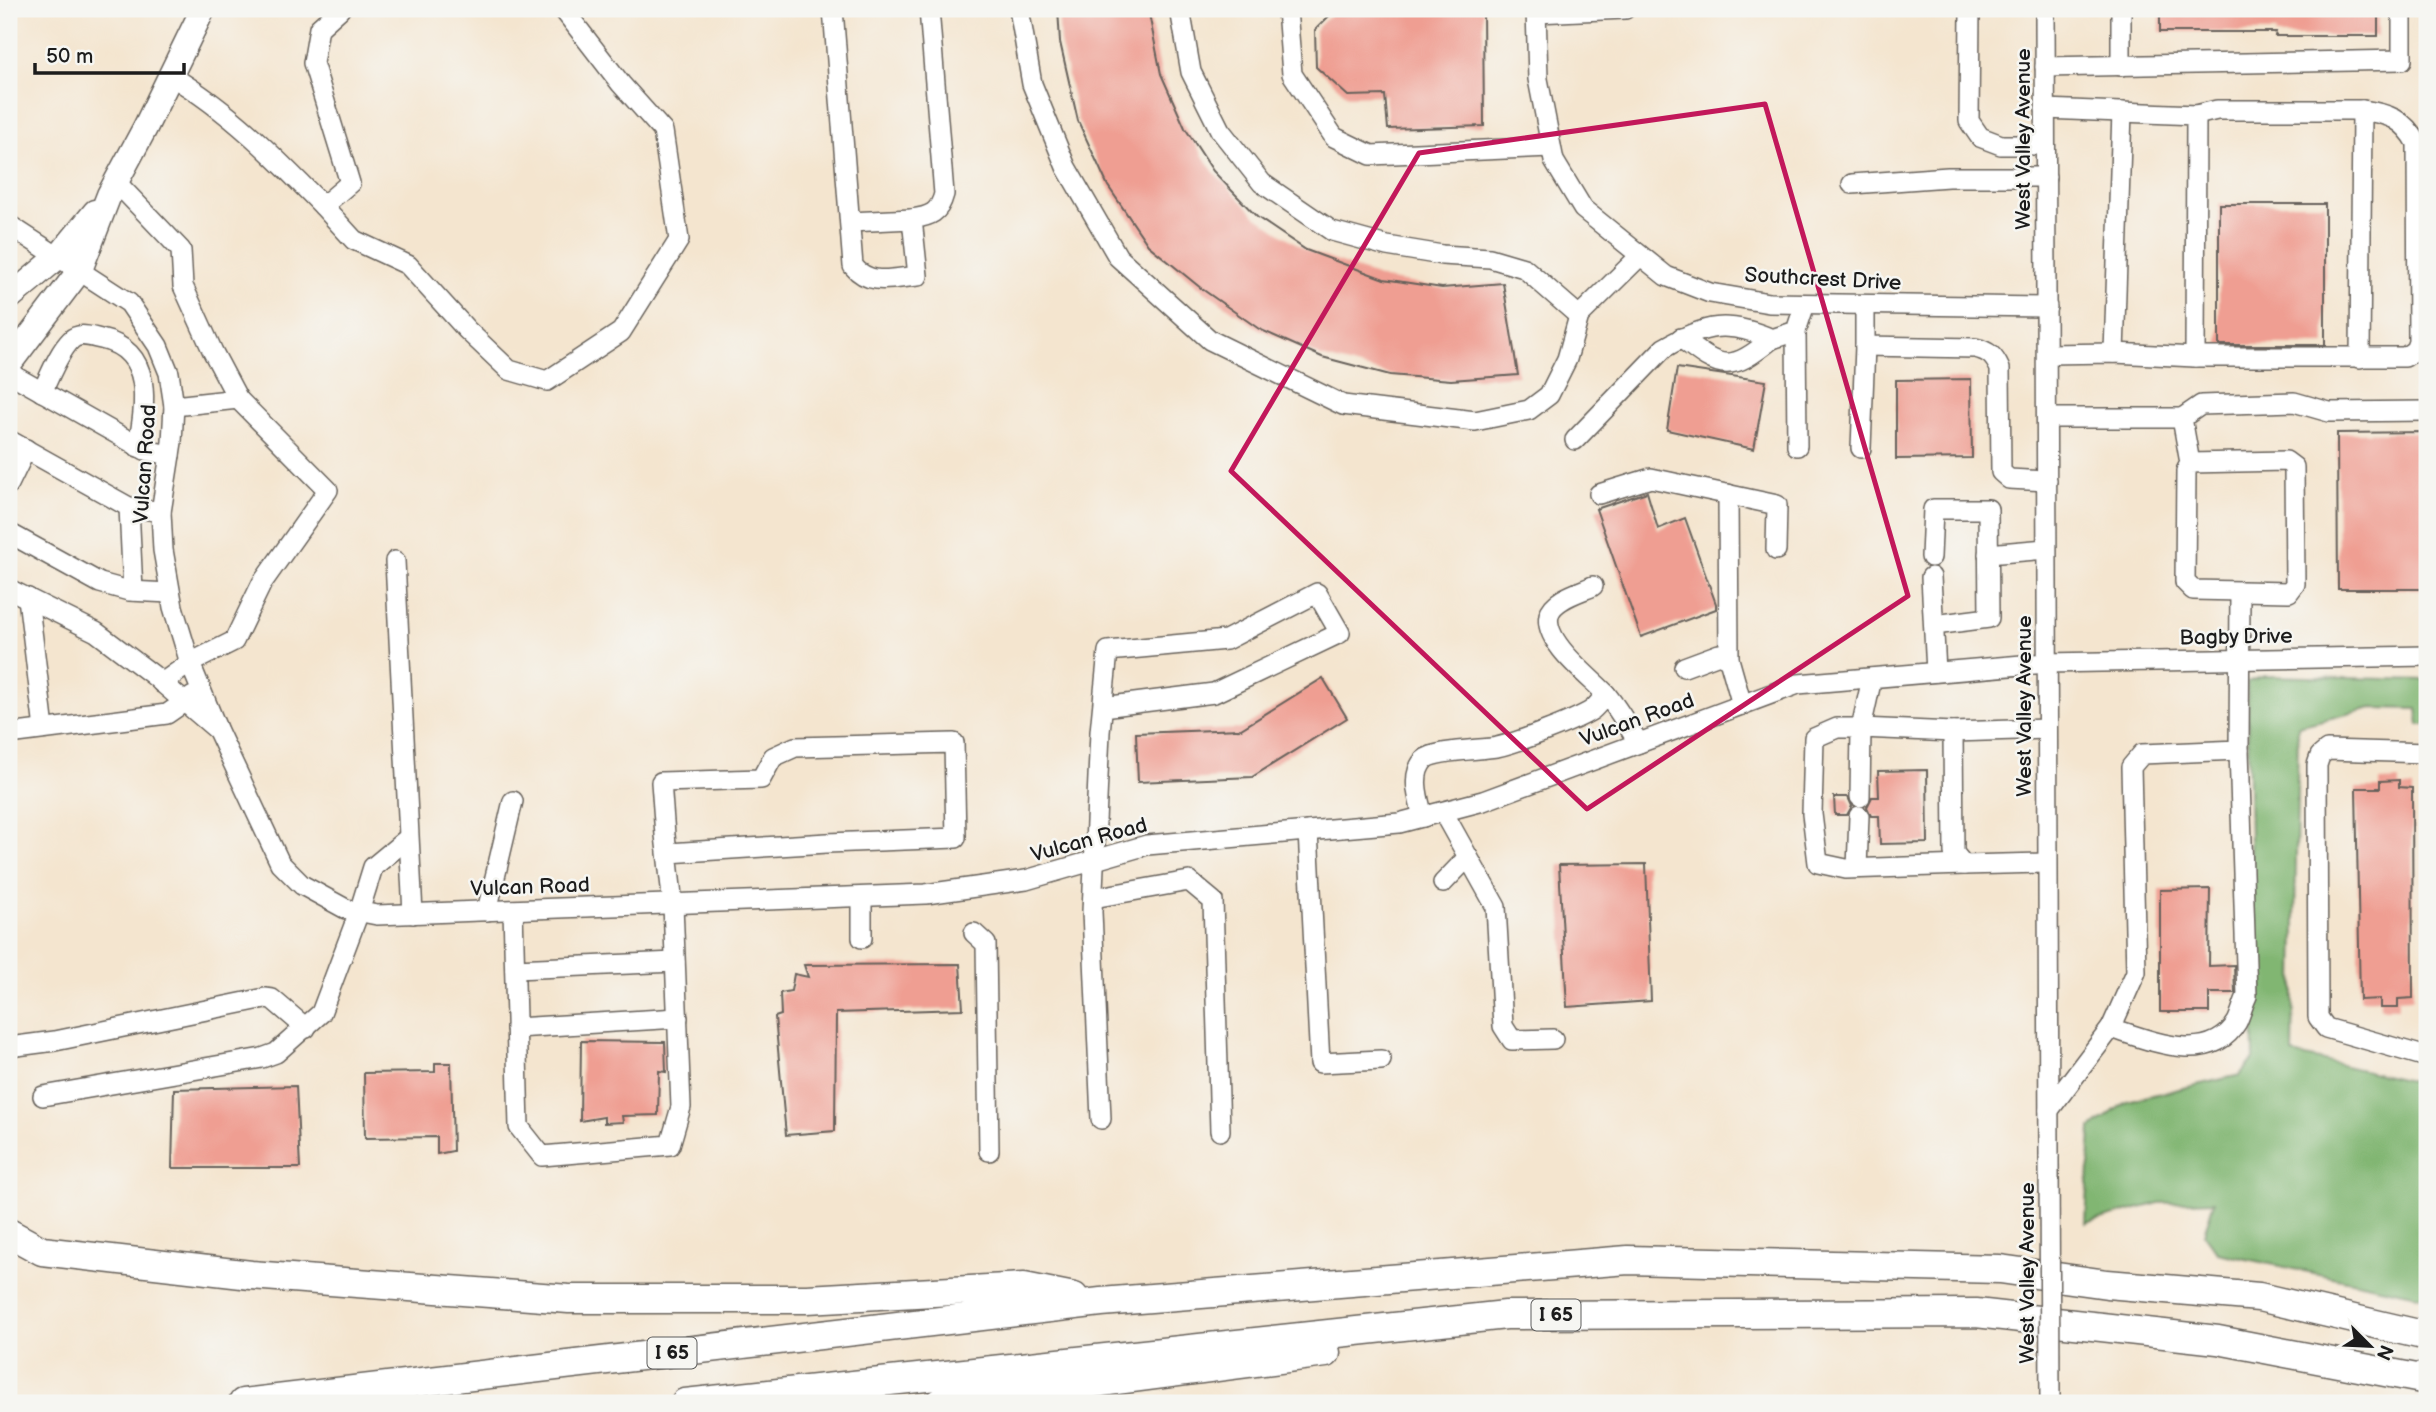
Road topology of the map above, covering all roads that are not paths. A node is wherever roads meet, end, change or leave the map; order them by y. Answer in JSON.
{"nodes":[{"id":1,"x":203,"y":9,"type":"edge"},
{"id":2,"x":340,"y":9,"type":"edge"},
{"id":3,"x":563,"y":9,"type":"edge"},
{"id":4,"x":833,"y":9,"type":"edge"},
{"id":5,"x":929,"y":9,"type":"edge"},
{"id":6,"x":1019,"y":9,"type":"edge"},
{"id":7,"x":1180,"y":9,"type":"edge"},
{"id":8,"x":1287,"y":9,"type":"edge"},
{"id":9,"x":1625,"y":9,"type":"edge"},
{"id":10,"x":1970,"y":9,"type":"edge"},
{"id":11,"x":2045,"y":9,"type":"edge"},
{"id":12,"x":2121,"y":9,"type":"edge"},
{"id":13,"x":2402,"y":9,"type":"edge"},
{"id":14,"x":1536,"y":11,"type":"edge"},
{"id":15,"x":2121,"y":66,"type":"junction"},
{"id":16,"x":2045,"y":67,"type":"junction"},
{"id":17,"x":171,"y":76,"type":"junction"},
{"id":18,"x":2045,"y":109,"type":"junction"},
{"id":19,"x":2362,"y":110,"type":"junction"},
{"id":20,"x":2122,"y":112,"type":"junction"},
{"id":21,"x":2196,"y":116,"type":"junction"},
{"id":22,"x":2045,"y":145,"type":"junction"},
{"id":23,"x":1551,"y":147,"type":"junction"},
{"id":24,"x":2046,"y":177,"type":"junction"},
{"id":25,"x":1852,"y":184,"type":"dead end"},
{"id":26,"x":112,"y":189,"type":"junction"},
{"id":27,"x":323,"y":206,"type":"junction"},
{"id":28,"x":912,"y":219,"type":"junction"},
{"id":29,"x":850,"y":222,"type":"junction"},
{"id":30,"x":9,"y":225,"type":"edge"},
{"id":31,"x":59,"y":256,"type":"junction"},
{"id":32,"x":1640,"y":256,"type":"junction"},
{"id":33,"x":80,"y":270,"type":"junction"},
{"id":34,"x":9,"y":298,"type":"edge"},
{"id":35,"x":1805,"y":304,"type":"junction"},
{"id":36,"x":1865,"y":305,"type":"junction"},
{"id":37,"x":2047,"y":307,"type":"junction"},
{"id":38,"x":1579,"y":316,"type":"junction"},
{"id":39,"x":1796,"y":331,"type":"junction"},
{"id":40,"x":1681,"y":338,"type":"junction"},
{"id":41,"x":1772,"y":339,"type":"junction"},
{"id":42,"x":1865,"y":346,"type":"junction"},
{"id":43,"x":2113,"y":353,"type":"junction"},
{"id":44,"x":2046,"y":355,"type":"junction"},
{"id":45,"x":2195,"y":358,"type":"junction"},
{"id":46,"x":2360,"y":358,"type":"junction"},
{"id":47,"x":9,"y":364,"type":"edge"},
{"id":48,"x":9,"y":373,"type":"edge"},
{"id":49,"x":42,"y":392,"type":"junction"},
{"id":50,"x":238,"y":399,"type":"junction"},
{"id":51,"x":174,"y":406,"type":"junction"},
{"id":52,"x":2427,"y":411,"type":"edge"},
{"id":53,"x":2047,"y":418,"type":"junction"},
{"id":54,"x":2182,"y":418,"type":"junction"},
{"id":55,"x":1575,"y":440,"type":"dead end"},
{"id":56,"x":17,"y":445,"type":"edge"},
{"id":57,"x":1797,"y":446,"type":"dead end"},
{"id":58,"x":138,"y":447,"type":"junction"},
{"id":59,"x":1861,"y":448,"type":"dead end"},
{"id":60,"x":170,"y":455,"type":"junction"},
{"id":61,"x":2190,"y":463,"type":"junction"},
{"id":62,"x":2047,"y":481,"type":"junction"},
{"id":63,"x":9,"y":485,"type":"edge"},
{"id":64,"x":1599,"y":494,"type":"dead end"},
{"id":65,"x":1728,"y":494,"type":"junction"},
{"id":66,"x":130,"y":507,"type":"junction"},
{"id":67,"x":161,"y":512,"type":"junction"},
{"id":68,"x":9,"y":533,"type":"edge"},
{"id":69,"x":2046,"y":549,"type":"junction"},
{"id":70,"x":1776,"y":550,"type":"dead end"},
{"id":71,"x":1988,"y":554,"type":"junction"},
{"id":72,"x":1931,"y":557,"type":"dead end"},
{"id":73,"x":395,"y":561,"type":"dead end"},
{"id":74,"x":1931,"y":577,"type":"dead end"},
{"id":75,"x":1593,"y":586,"type":"dead end"},
{"id":76,"x":9,"y":589,"type":"edge"},
{"id":77,"x":2240,"y":591,"type":"junction"},
{"id":78,"x":133,"y":592,"type":"junction"},
{"id":79,"x":170,"y":593,"type":"junction"},
{"id":80,"x":27,"y":598,"type":"junction"},
{"id":81,"x":1934,"y":625,"type":"junction"},
{"id":82,"x":2427,"y":656,"type":"edge"},
{"id":83,"x":1729,"y":659,"type":"junction"},
{"id":84,"x":2240,"y":660,"type":"junction"},
{"id":85,"x":191,"y":663,"type":"junction"},
{"id":86,"x":2046,"y":663,"type":"junction"},
{"id":87,"x":1684,"y":667,"type":"dead end"},
{"id":88,"x":1936,"y":672,"type":"junction"},
{"id":89,"x":1872,"y":678,"type":"junction"},
{"id":90,"x":162,"y":683,"type":"junction"},
{"id":91,"x":201,"y":690,"type":"junction"},
{"id":92,"x":1606,"y":694,"type":"junction"},
{"id":93,"x":185,"y":704,"type":"junction"},
{"id":94,"x":1742,"y":705,"type":"junction"},
{"id":95,"x":1102,"y":708,"type":"junction"},
{"id":96,"x":1861,"y":728,"type":"junction"},
{"id":97,"x":44,"y":729,"type":"junction"},
{"id":98,"x":2046,"y":729,"type":"junction"},
{"id":99,"x":218,"y":731,"type":"junction"},
{"id":100,"x":1953,"y":732,"type":"junction"},
{"id":101,"x":9,"y":734,"type":"edge"},
{"id":102,"x":1639,"y":743,"type":"junction"},
{"id":103,"x":2239,"y":750,"type":"junction"},
{"id":104,"x":2427,"y":753,"type":"edge"},
{"id":105,"x":513,"y":801,"type":"dead end"},
{"id":106,"x":1433,"y":814,"type":"junction"},
{"id":107,"x":1308,"y":831,"type":"junction"},
{"id":108,"x":408,"y":838,"type":"junction"},
{"id":109,"x":668,"y":853,"type":"junction"},
{"id":110,"x":1468,"y":858,"type":"junction"},
{"id":111,"x":1095,"y":860,"type":"junction"},
{"id":112,"x":2047,"y":863,"type":"junction"},
{"id":113,"x":1964,"y":865,"type":"junction"},
{"id":114,"x":1857,"y":868,"type":"junction"},
{"id":115,"x":1443,"y":883,"type":"dead end"},
{"id":116,"x":862,"y":897,"type":"junction"},
{"id":117,"x":1093,"y":898,"type":"junction"},
{"id":118,"x":673,"y":905,"type":"junction"},
{"id":119,"x":513,"y":910,"type":"junction"},
{"id":120,"x":487,"y":911,"type":"junction"},
{"id":121,"x":359,"y":912,"type":"junction"},
{"id":122,"x":413,"y":914,"type":"junction"},
{"id":123,"x":974,"y":933,"type":"dead end"},
{"id":124,"x":862,"y":938,"type":"dead end"},
{"id":125,"x":676,"y":962,"type":"junction"},
{"id":126,"x":514,"y":969,"type":"junction"},
{"id":127,"x":678,"y":1018,"type":"junction"},
{"id":128,"x":306,"y":1028,"type":"junction"},
{"id":129,"x":516,"y":1028,"type":"junction"},
{"id":130,"x":2111,"y":1028,"type":"junction"},
{"id":131,"x":1553,"y":1039,"type":"dead end"},
{"id":132,"x":9,"y":1047,"type":"edge"},
{"id":133,"x":2427,"y":1057,"type":"edge"},
{"id":134,"x":1381,"y":1060,"type":"dead end"},
{"id":135,"x":43,"y":1096,"type":"dead end"},
{"id":136,"x":2049,"y":1111,"type":"junction"},
{"id":137,"x":1101,"y":1119,"type":"dead end"},
{"id":138,"x":1220,"y":1131,"type":"dead end"},
{"id":139,"x":989,"y":1151,"type":"dead end"},
{"id":140,"x":9,"y":1233,"type":"edge"},
{"id":141,"x":1101,"y":1302,"type":"junction"},
{"id":142,"x":1506,"y":1315,"type":"junction"},
{"id":143,"x":2427,"y":1336,"type":"edge"},
{"id":144,"x":2427,"y":1380,"type":"edge"},
{"id":145,"x":243,"y":1403,"type":"edge"},
{"id":146,"x":685,"y":1403,"type":"edge"},
{"id":147,"x":940,"y":1403,"type":"edge"},
{"id":148,"x":2050,"y":1403,"type":"edge"}],
"edges":[{"from":1,"to":17,"type":"main road"},
{"from":2,"to":27,"type":"street"},
{"from":3,"to":27,"type":"street"},
{"from":4,"to":29,"type":"street"},
{"from":5,"to":28,"type":"street"},
{"from":6,"to":38,"type":"street"},
{"from":7,"to":38,"type":"street"},
{"from":8,"to":23,"type":"street"},
{"from":9,"to":14,"type":"street"},
{"from":10,"to":22,"type":"street"},
{"from":11,"to":16,"type":"street","name":"West Valley Avenue"},
{"from":12,"to":15,"type":"street"},
{"from":13,"to":15,"type":"street"},
{"from":14,"to":23,"type":"street","name":"Southcrest Drive"},
{"from":15,"to":16,"type":"street"},
{"from":16,"to":18,"type":"street","name":"West Valley Avenue"},
{"from":17,"to":26,"type":"main road"},
{"from":17,"to":27,"type":"street"},
{"from":18,"to":20,"type":"street"},
{"from":18,"to":22,"type":"street","name":"West Valley Avenue"},
{"from":19,"to":21,"type":"street"},
{"from":19,"to":46,"type":"street"},
{"from":19,"to":46,"type":"street"},
{"from":20,"to":21,"type":"street"},
{"from":20,"to":43,"type":"street"},
{"from":21,"to":45,"type":"street"},
{"from":22,"to":24,"type":"street","name":"West Valley Avenue"},
{"from":23,"to":32,"type":"street","name":"Southcrest Drive"},
{"from":24,"to":25,"type":"street"},
{"from":24,"to":37,"type":"street","name":"West Valley Avenue"},
{"from":26,"to":31,"type":"main road"},
{"from":26,"to":33,"type":"main road"},
{"from":26,"to":50,"type":"street"},
{"from":28,"to":29,"type":"street"},
{"from":28,"to":29,"type":"street"},
{"from":30,"to":31,"type":"street","name":"Vulcan Road"},
{"from":31,"to":33,"type":"street","name":"Vulcan Road"},
{"from":31,"to":34,"type":"main road"},
{"from":32,"to":35,"type":"street","name":"Southcrest Drive"},
{"from":32,"to":38,"type":"street"},
{"from":33,"to":47,"type":"main road"},
{"from":33,"to":51,"type":"street","name":"Vulcan Road"},
{"from":35,"to":36,"type":"street","name":"Southcrest Drive"},
{"from":35,"to":39,"type":"street"},
{"from":36,"to":37,"type":"street","name":"Southcrest Drive"},
{"from":36,"to":42,"type":"street"},
{"from":37,"to":44,"type":"street","name":"West Valley Avenue"},
{"from":39,"to":41,"type":"street"},
{"from":39,"to":57,"type":"street"},
{"from":40,"to":41,"type":"street"},
{"from":40,"to":41,"type":"street"},
{"from":40,"to":55,"type":"street"},
{"from":42,"to":59,"type":"street"},
{"from":42,"to":62,"type":"street"},
{"from":43,"to":44,"type":"street"},
{"from":43,"to":45,"type":"street"},
{"from":44,"to":53,"type":"street","name":"West Valley Avenue"},
{"from":45,"to":46,"type":"street"},
{"from":48,"to":49,"type":"street"},
{"from":49,"to":58,"type":"street"},
{"from":49,"to":58,"type":"street"},
{"from":50,"to":51,"type":"street"},
{"from":50,"to":85,"type":"street"},
{"from":51,"to":60,"type":"street","name":"Vulcan Road"},
{"from":52,"to":54,"type":"street"},
{"from":53,"to":54,"type":"street"},
{"from":53,"to":62,"type":"street","name":"West Valley Avenue"},
{"from":54,"to":61,"type":"street"},
{"from":56,"to":63,"type":"street"},
{"from":56,"to":66,"type":"street"},
{"from":58,"to":60,"type":"street"},
{"from":60,"to":67,"type":"street","name":"Vulcan Road"},
{"from":61,"to":77,"type":"street"},
{"from":61,"to":77,"type":"street"},
{"from":62,"to":69,"type":"street","name":"West Valley Avenue"},
{"from":64,"to":65,"type":"street"},
{"from":65,"to":70,"type":"street"},
{"from":65,"to":83,"type":"street"},
{"from":66,"to":67,"type":"street"},
{"from":66,"to":78,"type":"street"},
{"from":67,"to":79,"type":"street","name":"Vulcan Road"},
{"from":68,"to":78,"type":"street"},
{"from":69,"to":71,"type":"street"},
{"from":69,"to":86,"type":"street","name":"West Valley Avenue"},
{"from":71,"to":72,"type":"street"},
{"from":71,"to":81,"type":"street"},
{"from":73,"to":108,"type":"street"},
{"from":74,"to":81,"type":"street"},
{"from":75,"to":92,"type":"street"},
{"from":76,"to":80,"type":"street","name":"Vulcan Road"},
{"from":77,"to":84,"type":"street"},
{"from":78,"to":79,"type":"street"},
{"from":79,"to":85,"type":"street","name":"Vulcan Road"},
{"from":80,"to":90,"type":"street","name":"Vulcan Road"},
{"from":80,"to":97,"type":"street"},
{"from":81,"to":88,"type":"street"},
{"from":82,"to":84,"type":"street","name":"Bagby Drive"},
{"from":83,"to":87,"type":"street"},
{"from":83,"to":94,"type":"street"},
{"from":84,"to":86,"type":"street","name":"Bagby Drive"},
{"from":84,"to":103,"type":"street"},
{"from":85,"to":90,"type":"street"},
{"from":85,"to":91,"type":"street","name":"Vulcan Road"},
{"from":86,"to":88,"type":"street","name":"Vulcan Road"},
{"from":86,"to":98,"type":"street","name":"West Valley Avenue"},
{"from":88,"to":89,"type":"street","name":"Vulcan Road"},
{"from":89,"to":94,"type":"street","name":"Vulcan Road"},
{"from":89,"to":96,"type":"street"},
{"from":90,"to":93,"type":"street","name":"Vulcan Road"},
{"from":91,"to":93,"type":"street"},
{"from":91,"to":99,"type":"street","name":"Vulcan Road"},
{"from":92,"to":102,"type":"street"},
{"from":92,"to":106,"type":"street"},
{"from":93,"to":97,"type":"street"},
{"from":93,"to":99,"type":"street","name":"Vulcan Road"},
{"from":94,"to":102,"type":"street","name":"Vulcan Road"},
{"from":95,"to":95,"type":"street"},
{"from":95,"to":111,"type":"street"},
{"from":96,"to":100,"type":"street"},
{"from":96,"to":114,"type":"street"},
{"from":96,"to":114,"type":"street"},
{"from":97,"to":101,"type":"street"},
{"from":98,"to":100,"type":"street"},
{"from":98,"to":112,"type":"street","name":"West Valley Avenue"},
{"from":99,"to":121,"type":"street","name":"Vulcan Road"},
{"from":100,"to":113,"type":"street"},
{"from":102,"to":106,"type":"street","name":"Vulcan Road"},
{"from":103,"to":130,"type":"street"},
{"from":103,"to":130,"type":"street"},
{"from":104,"to":133,"type":"street"},
{"from":105,"to":120,"type":"street"},
{"from":106,"to":107,"type":"street","name":"Vulcan Road"},
{"from":106,"to":110,"type":"street"},
{"from":107,"to":111,"type":"street","name":"Vulcan Road"},
{"from":107,"to":134,"type":"street"},
{"from":108,"to":121,"type":"street"},
{"from":108,"to":122,"type":"street"},
{"from":109,"to":109,"type":"street"},
{"from":109,"to":118,"type":"street"},
{"from":110,"to":115,"type":"street"},
{"from":110,"to":131,"type":"street"},
{"from":111,"to":116,"type":"street","name":"Vulcan Road"},
{"from":111,"to":117,"type":"street"},
{"from":112,"to":113,"type":"street"},
{"from":112,"to":136,"type":"street","name":"West Valley Avenue"},
{"from":113,"to":114,"type":"street"},
{"from":116,"to":118,"type":"street","name":"Vulcan Road"},
{"from":116,"to":124,"type":"street"},
{"from":117,"to":137,"type":"street"},
{"from":117,"to":138,"type":"street"},
{"from":118,"to":119,"type":"street","name":"Vulcan Road"},
{"from":118,"to":125,"type":"street"},
{"from":119,"to":120,"type":"street","name":"Vulcan Road"},
{"from":119,"to":126,"type":"street"},
{"from":120,"to":122,"type":"street","name":"Vulcan Road"},
{"from":121,"to":122,"type":"street","name":"Vulcan Road"},
{"from":121,"to":128,"type":"street"},
{"from":123,"to":139,"type":"street"},
{"from":125,"to":126,"type":"street"},
{"from":125,"to":127,"type":"street"},
{"from":126,"to":129,"type":"street"},
{"from":127,"to":129,"type":"street"},
{"from":127,"to":129,"type":"street"},
{"from":128,"to":132,"type":"street"},
{"from":128,"to":135,"type":"street"},
{"from":130,"to":136,"type":"street"},
{"from":136,"to":148,"type":"street","name":"West Valley Avenue","bridge":true},
{"from":140,"to":141,"type":"highway"},
{"from":141,"to":143,"type":"highway","number":"I 65"},
{"from":141,"to":145,"type":"highway","number":"I 65"},
{"from":142,"to":144,"type":"highway","number":"I 65"},
{"from":142,"to":146,"type":"highway","number":"I 65"},
{"from":142,"to":147,"type":"highway"}]}
